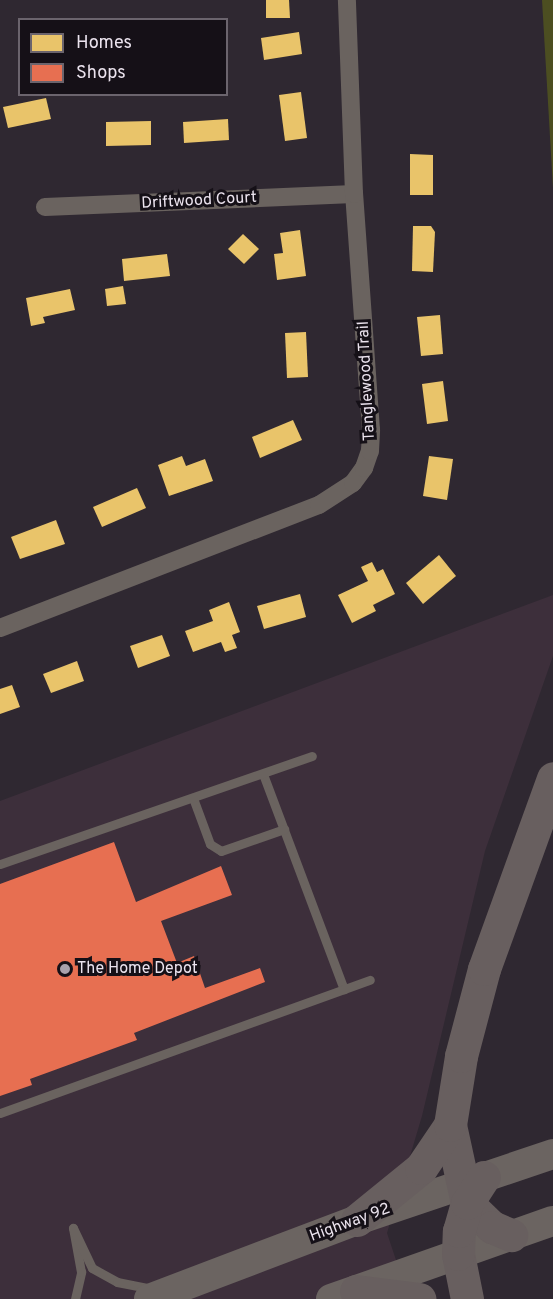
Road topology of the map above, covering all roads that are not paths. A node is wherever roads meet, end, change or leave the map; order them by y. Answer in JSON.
{"nodes":[{"id":1,"x":346,"y":0,"type":"edge"},
{"id":2,"x":354,"y":194,"type":"junction"},
{"id":3,"x":45,"y":207,"type":"dead end"},
{"id":4,"x":0,"y":628,"type":"edge"},
{"id":5,"x":312,"y":756,"type":"dead end"},
{"id":6,"x":263,"y":774,"type":"junction"},
{"id":7,"x":553,"y":778,"type":"edge"},
{"id":8,"x":193,"y":798,"type":"junction"},
{"id":9,"x":284,"y":829,"type":"junction"},
{"id":10,"x":0,"y":864,"type":"edge"},
{"id":11,"x":370,"y":980,"type":"dead end"},
{"id":12,"x":344,"y":989,"type":"junction"},
{"id":13,"x":0,"y":1113,"type":"edge"},
{"id":14,"x":450,"y":1125,"type":"junction"},
{"id":15,"x":553,"y":1154,"type":"edge"},
{"id":16,"x":471,"y":1188,"type":"junction"},
{"id":17,"x":357,"y":1220,"type":"junction"},
{"id":18,"x":553,"y":1221,"type":"edge"},
{"id":19,"x":511,"y":1235,"type":"junction"},
{"id":20,"x":458,"y":1254,"type":"junction"},
{"id":21,"x":158,"y":1295,"type":"edge"},
{"id":22,"x":343,"y":1295,"type":"edge"},
{"id":23,"x":75,"y":1299,"type":"edge"},
{"id":24,"x":419,"y":1299,"type":"edge"},
{"id":25,"x":467,"y":1299,"type":"edge"}],
"edges":[{"from":1,"to":2,"type":"street","name":"Tanglewood Trail"},
{"from":2,"to":3,"type":"street","name":"Driftwood Court"},
{"from":2,"to":4,"type":"street","name":"Tanglewood Trail"},
{"from":5,"to":6,"type":"lane"},
{"from":6,"to":8,"type":"lane"},
{"from":6,"to":9,"type":"lane"},
{"from":7,"to":14,"type":"highway"},
{"from":8,"to":9,"type":"lane"},
{"from":8,"to":10,"type":"lane"},
{"from":9,"to":12,"type":"lane"},
{"from":11,"to":12,"type":"lane"},
{"from":12,"to":13,"type":"lane"},
{"from":14,"to":16,"type":"highway"},
{"from":14,"to":17,"type":"highway"},
{"from":15,"to":16,"type":"main road","name":"Highway 92"},
{"from":16,"to":17,"type":"main road","name":"Highway 92"},
{"from":16,"to":19,"type":"highway"},
{"from":16,"to":20,"type":"highway"},
{"from":17,"to":21,"type":"main road","name":"Highway 92"},
{"from":18,"to":19,"type":"main road"},
{"from":19,"to":20,"type":"main road"},
{"from":20,"to":22,"type":"main road"},
{"from":20,"to":25,"type":"highway"},
{"from":21,"to":23,"type":"lane"},
{"from":22,"to":24,"type":"highway"}]}
